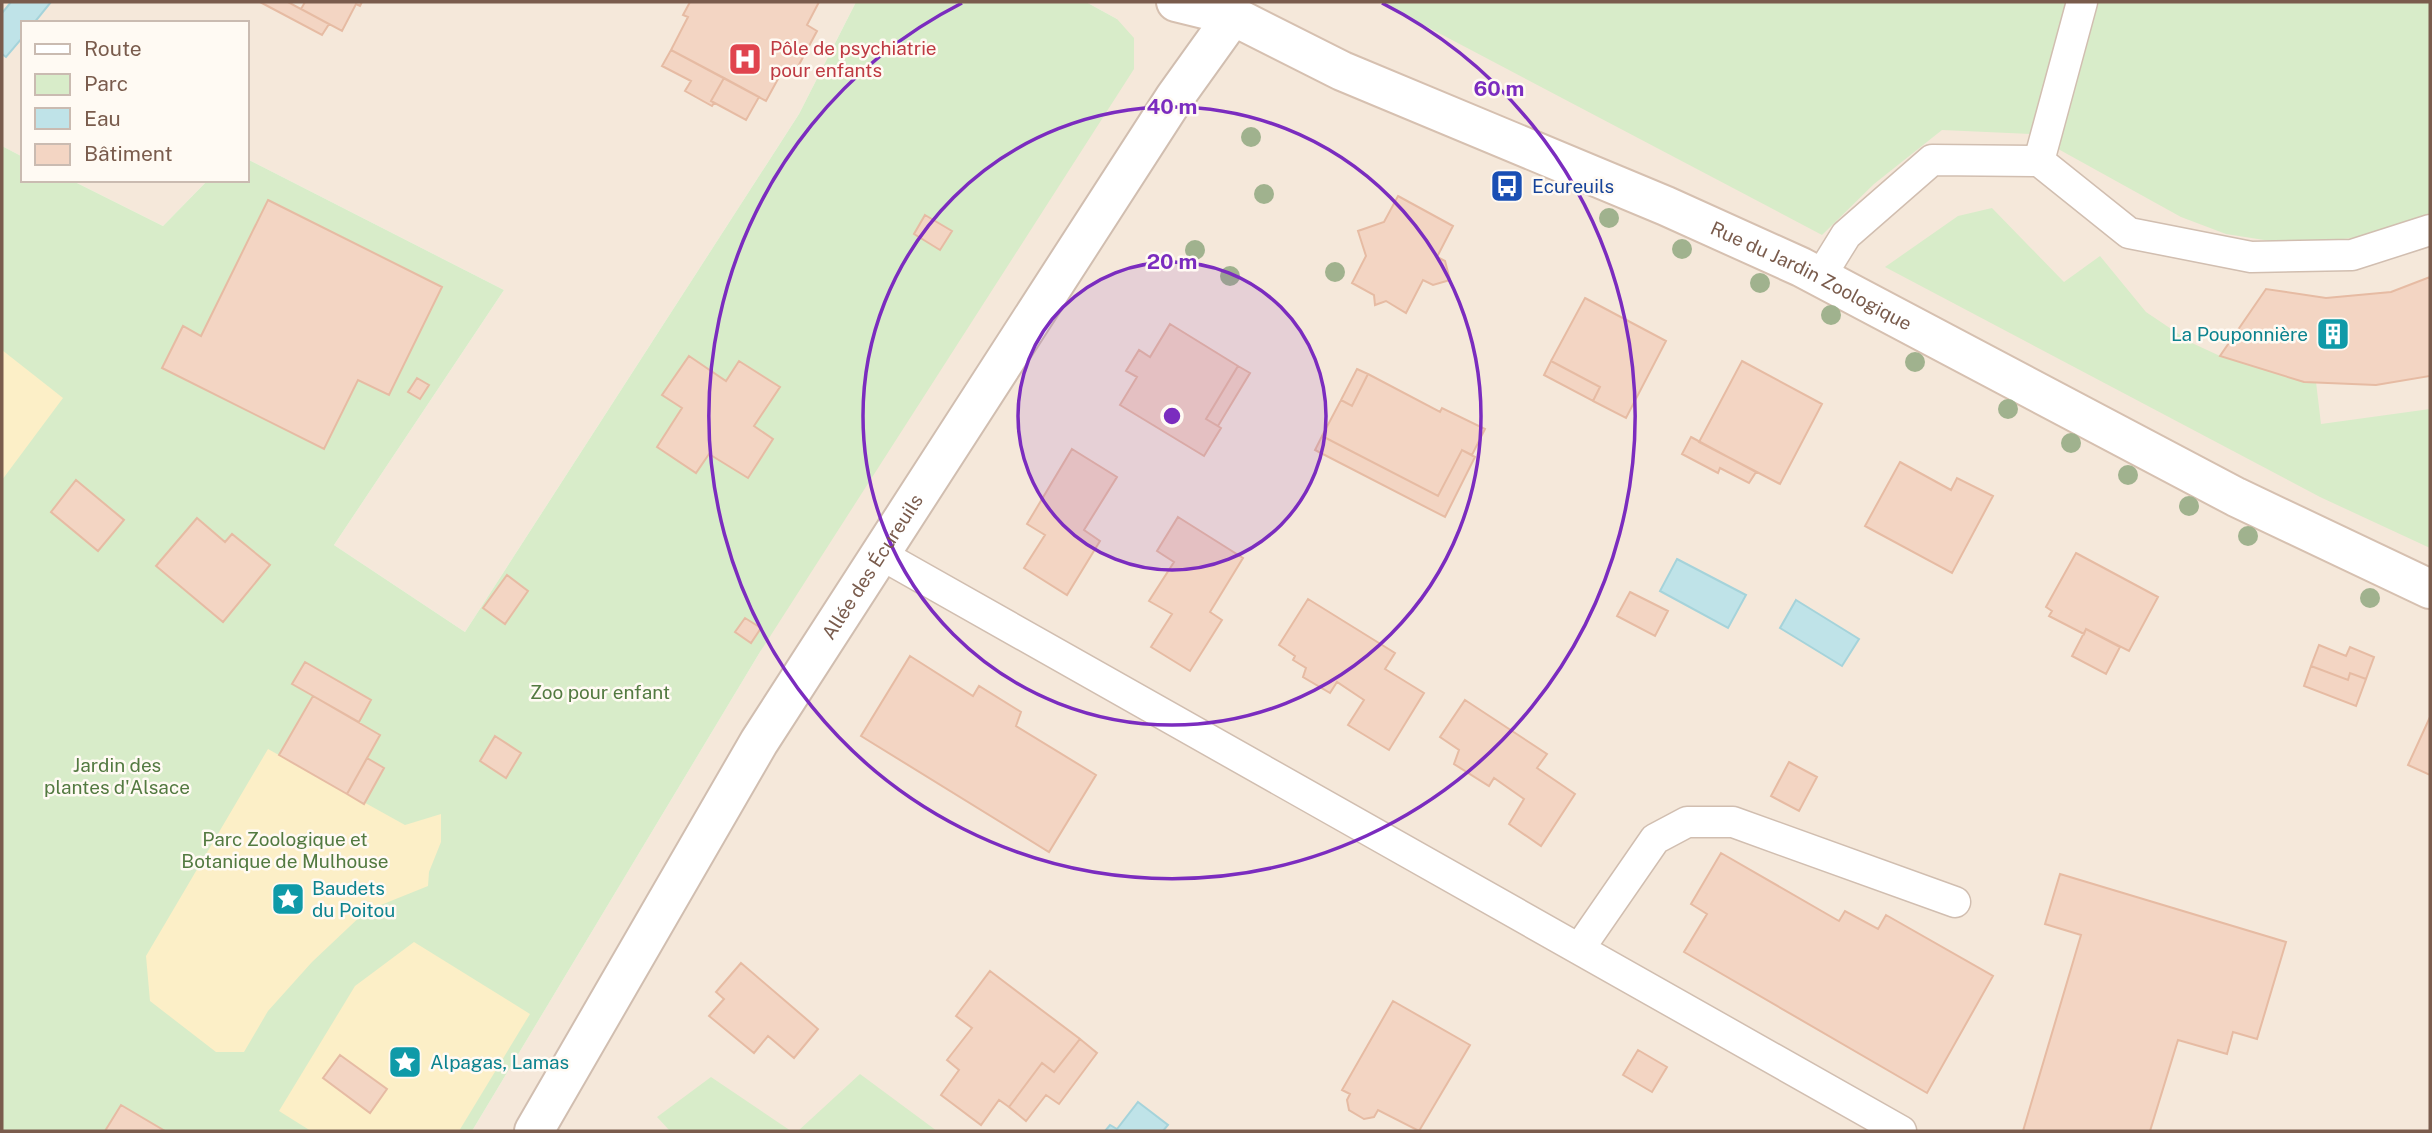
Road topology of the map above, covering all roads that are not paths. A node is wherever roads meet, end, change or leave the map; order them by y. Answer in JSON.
{"nodes":[{"id":1,"x":1176,"y":2,"type":"edge"},
{"id":2,"x":2082,"y":2,"type":"edge"},
{"id":3,"x":1239,"y":9,"type":"edge"},
{"id":4,"x":2039,"y":161,"type":"junction"},
{"id":5,"x":2430,"y":230,"type":"edge"},
{"id":6,"x":1819,"y":277,"type":"junction"},
{"id":7,"x":880,"y":554,"type":"junction"},
{"id":8,"x":2430,"y":589,"type":"edge"},
{"id":9,"x":1955,"y":902,"type":"dead end"},
{"id":10,"x":1578,"y":949,"type":"junction"},
{"id":11,"x":534,"y":1131,"type":"edge"},
{"id":12,"x":1901,"y":1131,"type":"edge"}],
"edges":[{"from":1,"to":3,"type":"main road","name":"Rue du Jardin Zoologique"},
{"from":2,"to":4,"type":"lane"},
{"from":3,"to":6,"type":"main road","name":"Rue du Jardin Zoologique"},
{"from":3,"to":7,"type":"main road","name":"Allée des Écureuils"},
{"from":4,"to":5,"type":"lane"},
{"from":4,"to":6,"type":"lane"},
{"from":6,"to":8,"type":"main road","name":"Rue du Jardin Zoologique"},
{"from":7,"to":10,"type":"lane"},
{"from":7,"to":11,"type":"main road","name":"Allée des Écureuils"},
{"from":9,"to":10,"type":"lane"},
{"from":10,"to":12,"type":"lane"}]}
